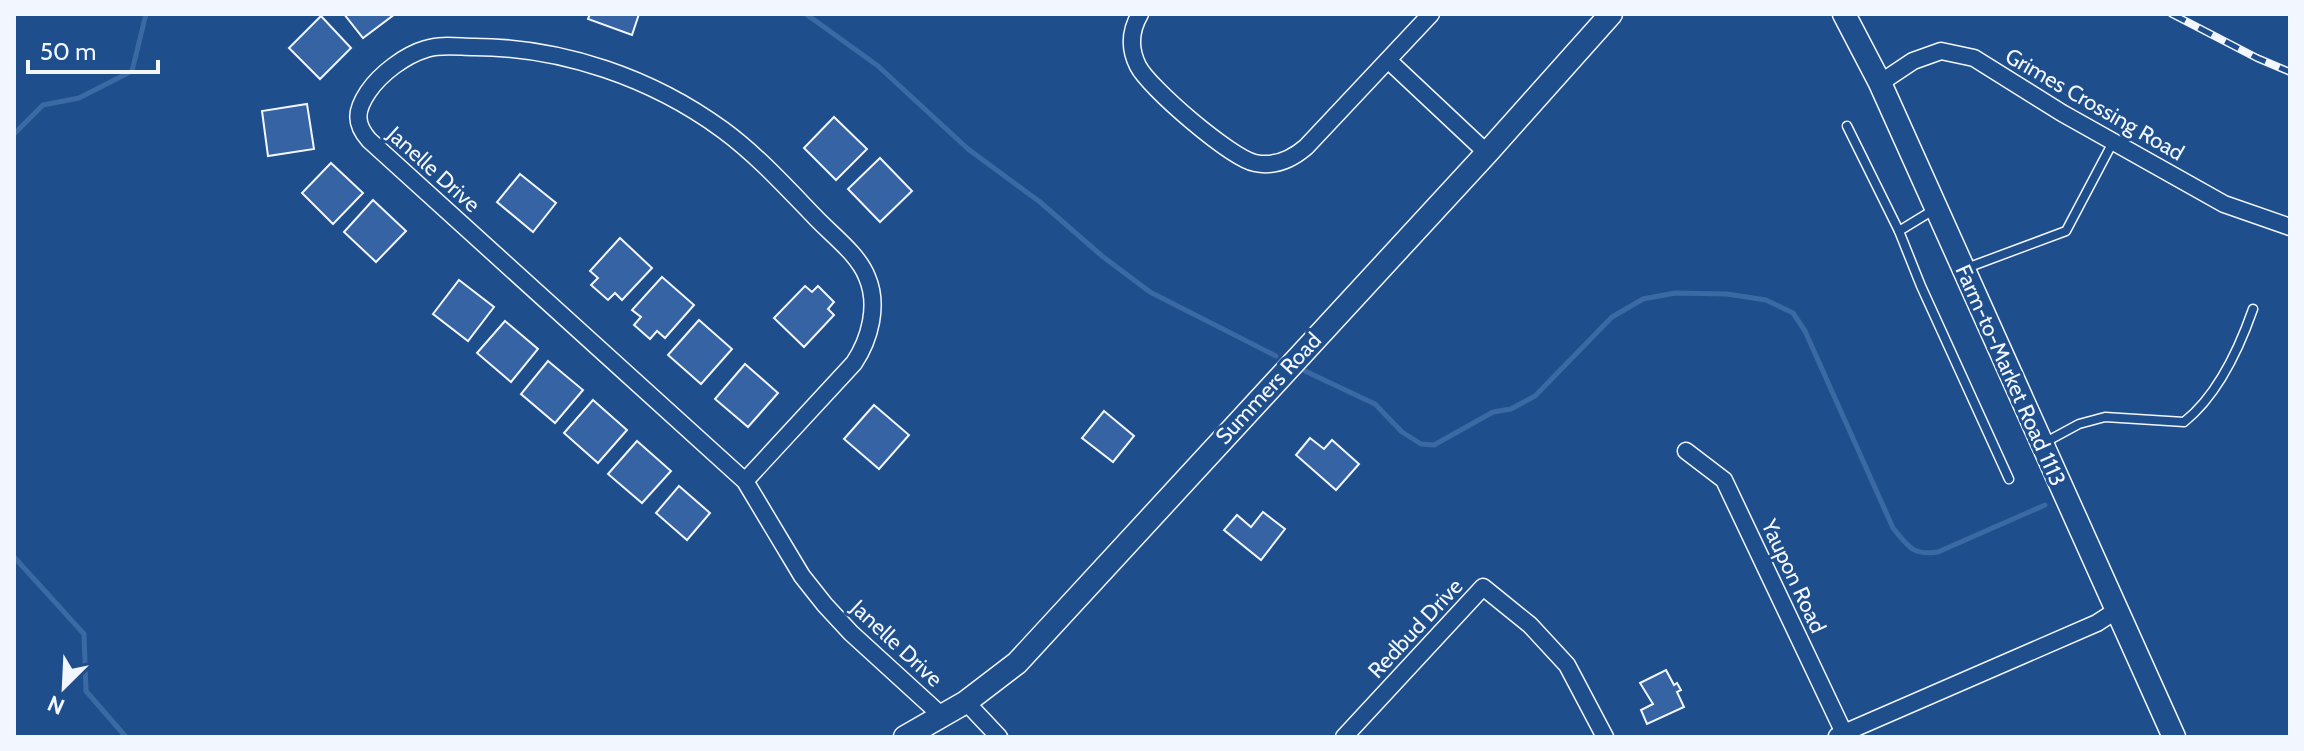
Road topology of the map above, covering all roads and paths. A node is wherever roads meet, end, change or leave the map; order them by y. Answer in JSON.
{"nodes":[{"id":1,"x":1140,"y":14,"type":"edge"},
{"id":2,"x":1431,"y":14,"type":"edge"},
{"id":3,"x":1611,"y":14,"type":"edge"},
{"id":4,"x":1844,"y":14,"type":"edge"},
{"id":5,"x":1389,"y":61,"type":"junction"},
{"id":6,"x":1880,"y":83,"type":"junction"},
{"id":7,"x":1847,"y":126,"type":"dead end"},
{"id":8,"x":2113,"y":142,"type":"junction"},
{"id":9,"x":1487,"y":153,"type":"junction"},
{"id":10,"x":1936,"y":208,"type":"junction"},
{"id":11,"x":2290,"y":227,"type":"edge"},
{"id":12,"x":1899,"y":231,"type":"junction"},
{"id":13,"x":1963,"y":269,"type":"junction"},
{"id":14,"x":2253,"y":309,"type":"dead end"},
{"id":15,"x":2042,"y":444,"type":"junction"},
{"id":16,"x":1686,"y":451,"type":"dead end"},
{"id":17,"x":2009,"y":479,"type":"dead end"},
{"id":18,"x":745,"y":481,"type":"junction"},
{"id":19,"x":2117,"y":610,"type":"junction"},
{"id":20,"x":966,"y":702,"type":"junction"},
{"id":21,"x":942,"y":716,"type":"junction"},
{"id":22,"x":1840,"y":735,"type":"edge"},
{"id":23,"x":905,"y":737,"type":"edge"},
{"id":24,"x":999,"y":737,"type":"edge"},
{"id":25,"x":1344,"y":737,"type":"edge"},
{"id":26,"x":1605,"y":737,"type":"edge"},
{"id":27,"x":2174,"y":737,"type":"edge"}],
"edges":[{"from":1,"to":5,"type":"street"},
{"from":2,"to":5,"type":"street"},
{"from":3,"to":9,"type":"street","name":"Summers Road"},
{"from":4,"to":6,"type":"street","name":"Farm-to-Market Road 1113"},
{"from":5,"to":9,"type":"street"},
{"from":6,"to":8,"type":"street","name":"Grimes Crossing Road"},
{"from":6,"to":10,"type":"street","name":"Farm-to-Market Road 1113"},
{"from":7,"to":12,"type":"lane"},
{"from":8,"to":11,"type":"street","name":"Grimes Crossing Road"},
{"from":8,"to":13,"type":"lane"},
{"from":9,"to":20,"type":"street","name":"Summers Road"},
{"from":10,"to":12,"type":"lane"},
{"from":10,"to":13,"type":"street","name":"Farm-to-Market Road 1113"},
{"from":12,"to":17,"type":"lane"},
{"from":13,"to":15,"type":"street","name":"Farm-to-Market Road 1113"},
{"from":14,"to":15,"type":"lane"},
{"from":15,"to":19,"type":"street","name":"Farm-to-Market Road 1113"},
{"from":16,"to":22,"type":"street","name":"Yaupon Road"},
{"from":18,"to":18,"type":"street","name":"Janelle Drive"},
{"from":18,"to":21,"type":"street","name":"Janelle Drive"},
{"from":19,"to":22,"type":"street"},
{"from":19,"to":27,"type":"street","name":"Farm-to-Market Road 1113"},
{"from":20,"to":21,"type":"street","name":"Summers Road"},
{"from":20,"to":24,"type":"street","name":"Janelle Drive"},
{"from":21,"to":23,"type":"street","name":"Summers Road"},
{"from":25,"to":26,"type":"street","name":"Redbud Drive"}]}
